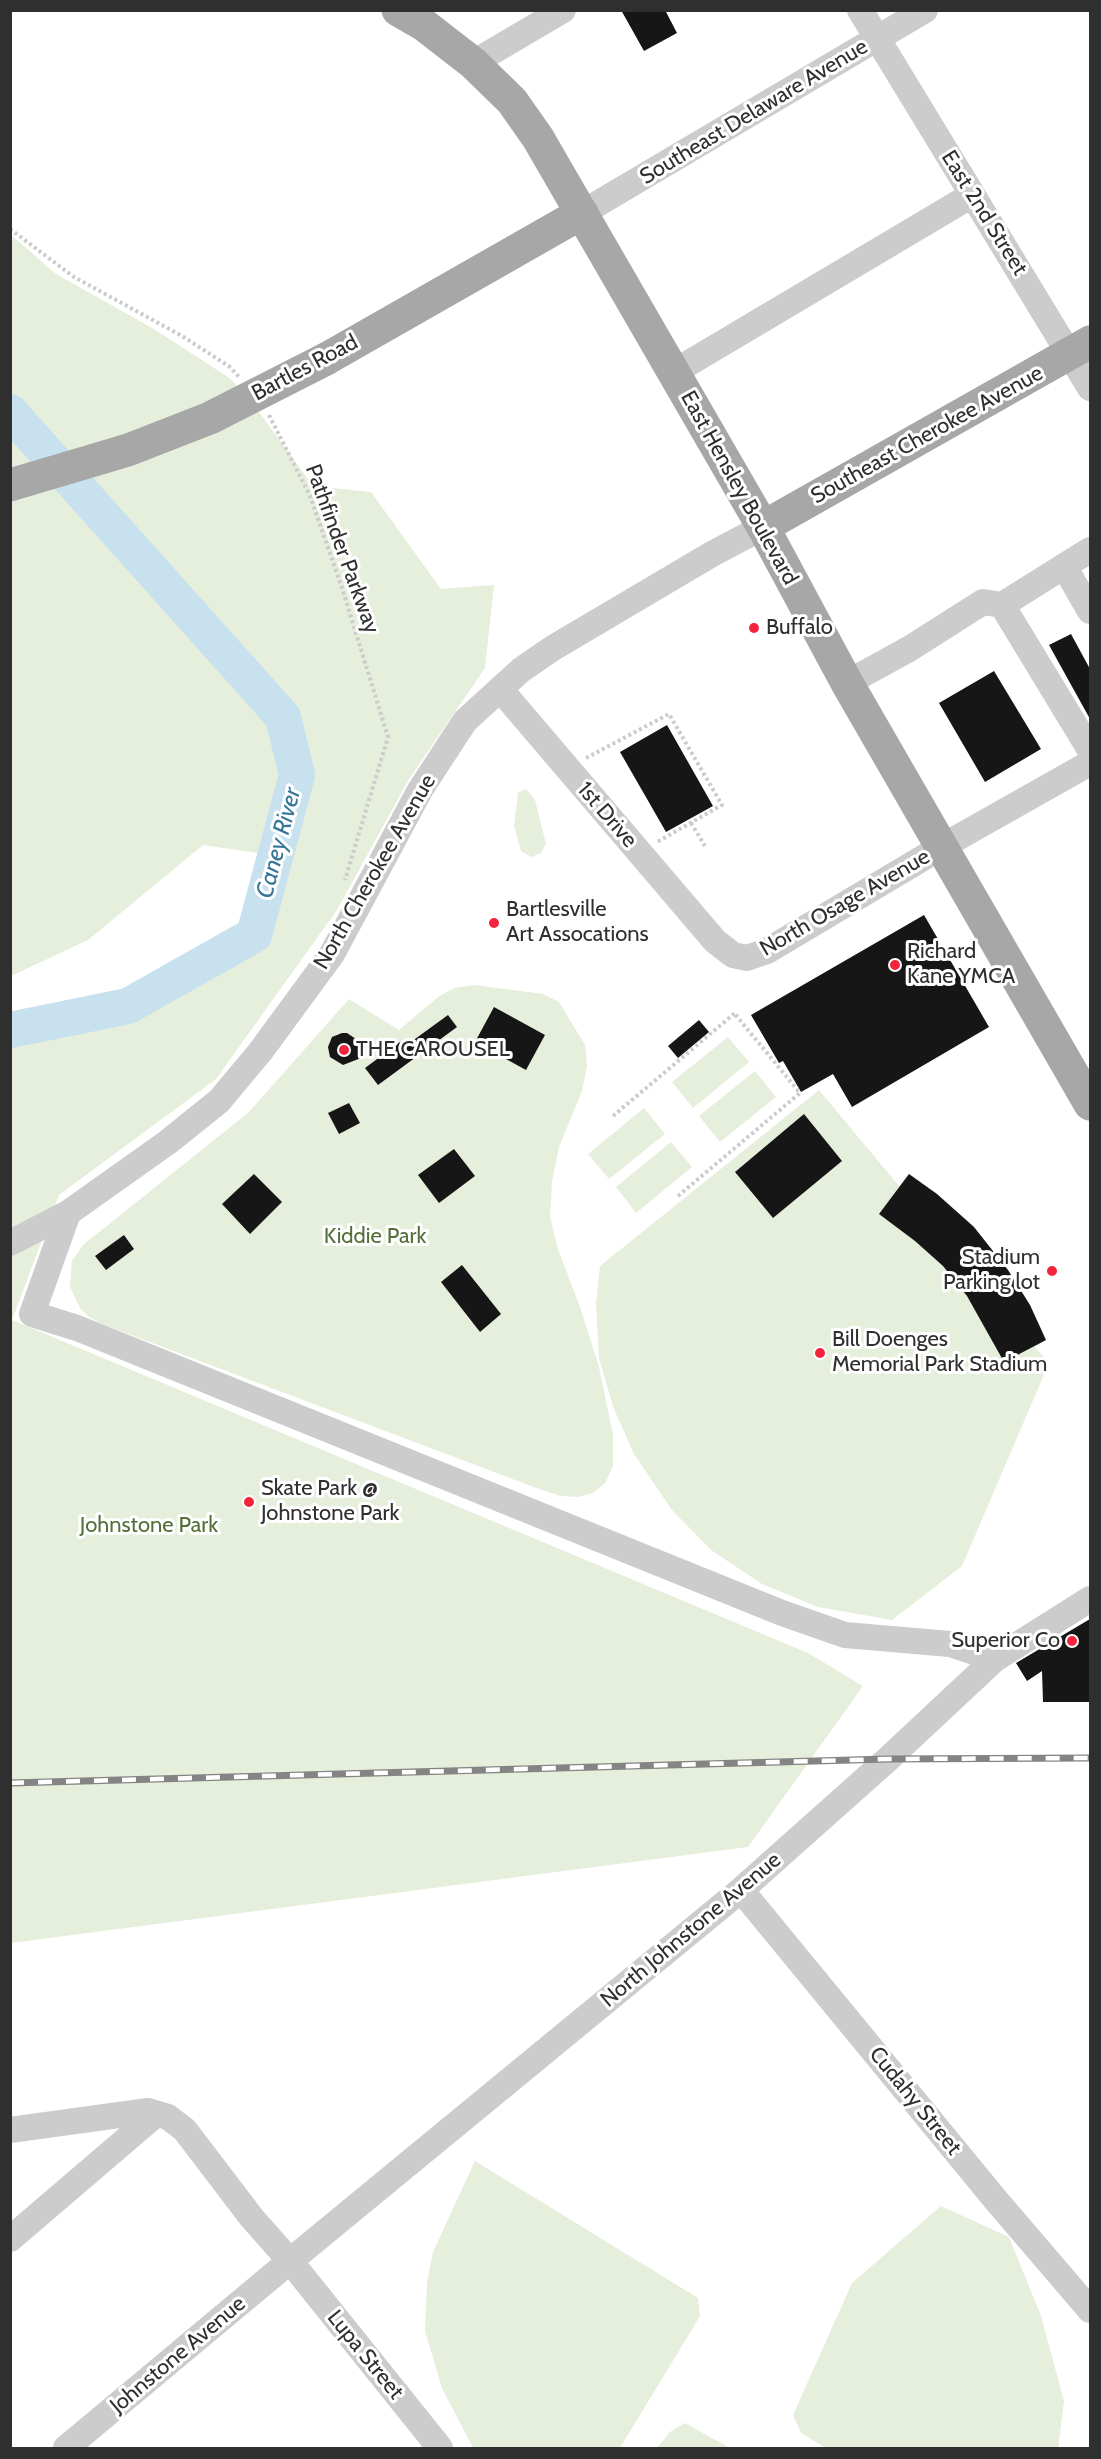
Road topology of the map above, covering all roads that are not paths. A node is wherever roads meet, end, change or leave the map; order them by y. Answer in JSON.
{"nodes":[{"id":1,"x":563,"y":10,"type":"edge"},
{"id":2,"x":860,"y":10,"type":"edge"},
{"id":3,"x":911,"y":14,"type":"edge"},
{"id":4,"x":411,"y":18,"type":"edge"},
{"id":5,"x":877,"y":39,"type":"junction"},
{"id":6,"x":472,"y":63,"type":"junction"},
{"id":7,"x":972,"y":195,"type":"junction"},
{"id":8,"x":582,"y":213,"type":"junction"},
{"id":9,"x":1080,"y":348,"type":"edge"},
{"id":10,"x":674,"y":372,"type":"junction"},
{"id":11,"x":1090,"y":388,"type":"edge"},
{"id":12,"x":10,"y":485,"type":"edge"},
{"id":13,"x":763,"y":527,"type":"junction"},
{"id":14,"x":1090,"y":550,"type":"edge"},
{"id":15,"x":1064,"y":566,"type":"junction"},
{"id":16,"x":1002,"y":605,"type":"junction"},
{"id":17,"x":1090,"y":611,"type":"edge"},
{"id":18,"x":847,"y":683,"type":"junction"},
{"id":19,"x":500,"y":689,"type":"junction"},
{"id":20,"x":1090,"y":750,"type":"edge"},
{"id":21,"x":1090,"y":763,"type":"edge"},
{"id":22,"x":943,"y":846,"type":"junction"},
{"id":23,"x":716,"y":941,"type":"joint"},
{"id":24,"x":1090,"y":1104,"type":"edge"},
{"id":25,"x":68,"y":1213,"type":"junction"},
{"id":26,"x":10,"y":1243,"type":"edge"},
{"id":27,"x":21,"y":1310,"type":"edge"},
{"id":28,"x":1090,"y":1599,"type":"edge"},
{"id":29,"x":995,"y":1659,"type":"junction"},
{"id":30,"x":741,"y":1890,"type":"junction"},
{"id":31,"x":156,"y":2114,"type":"junction"},
{"id":32,"x":10,"y":2130,"type":"edge"},
{"id":33,"x":10,"y":2239,"type":"edge"},
{"id":34,"x":290,"y":2261,"type":"junction"},
{"id":35,"x":1090,"y":2310,"type":"edge"},
{"id":36,"x":66,"y":2448,"type":"edge"},
{"id":37,"x":440,"y":2448,"type":"edge"}],
"edges":[{"from":1,"to":6,"type":"street"},
{"from":2,"to":5,"type":"street","name":"East 2nd Street"},
{"from":3,"to":5,"type":"street","name":"Southeast Delaware Avenue"},
{"from":4,"to":6,"type":"main road","name":"East Hensley Boulevard"},
{"from":5,"to":7,"type":"street","name":"East 2nd Street"},
{"from":5,"to":8,"type":"street","name":"Southeast Delaware Avenue"},
{"from":6,"to":8,"type":"main road","name":"East Hensley Boulevard"},
{"from":7,"to":9,"type":"street","name":"East 2nd Street"},
{"from":7,"to":10,"type":"street"},
{"from":8,"to":10,"type":"main road","name":"East Hensley Boulevard"},
{"from":8,"to":12,"type":"main road","name":"Bartles Road","bridge":true},
{"from":9,"to":11,"type":"street","name":"East 2nd Street"},
{"from":9,"to":13,"type":"main road","name":"Southeast Cherokee Avenue"},
{"from":10,"to":13,"type":"main road","name":"East Hensley Boulevard"},
{"from":13,"to":18,"type":"main road","name":"East Hensley Boulevard"},
{"from":13,"to":19,"type":"street","name":"North Cherokee Avenue"},
{"from":14,"to":15,"type":"street"},
{"from":15,"to":16,"type":"street"},
{"from":15,"to":17,"type":"street"},
{"from":16,"to":18,"type":"street"},
{"from":16,"to":20,"type":"street"},
{"from":18,"to":22,"type":"main road","name":"East Hensley Boulevard"},
{"from":19,"to":23,"type":"street","name":"1st Drive"},
{"from":19,"to":25,"type":"street","name":"North Cherokee Avenue"},
{"from":21,"to":22,"type":"street","name":"North Osage Avenue"},
{"from":22,"to":23,"type":"street","name":"North Osage Avenue"},
{"from":22,"to":24,"type":"main road","name":"East Hensley Boulevard"},
{"from":25,"to":26,"type":"street","name":"North Cherokee Avenue"},
{"from":25,"to":27,"type":"street"},
{"from":27,"to":29,"type":"street"},
{"from":28,"to":29,"type":"street","name":"North Johnstone Avenue"},
{"from":29,"to":30,"type":"street","name":"North Johnstone Avenue"},
{"from":30,"to":34,"type":"street","name":"North Johnstone Avenue"},
{"from":30,"to":35,"type":"street","name":"Cudahy Street"},
{"from":31,"to":32,"type":"street"},
{"from":31,"to":33,"type":"street"},
{"from":31,"to":34,"type":"street","name":"Lupa Street"},
{"from":34,"to":36,"type":"street","name":"Johnstone Avenue"},
{"from":34,"to":37,"type":"street","name":"Lupa Street"}]}
